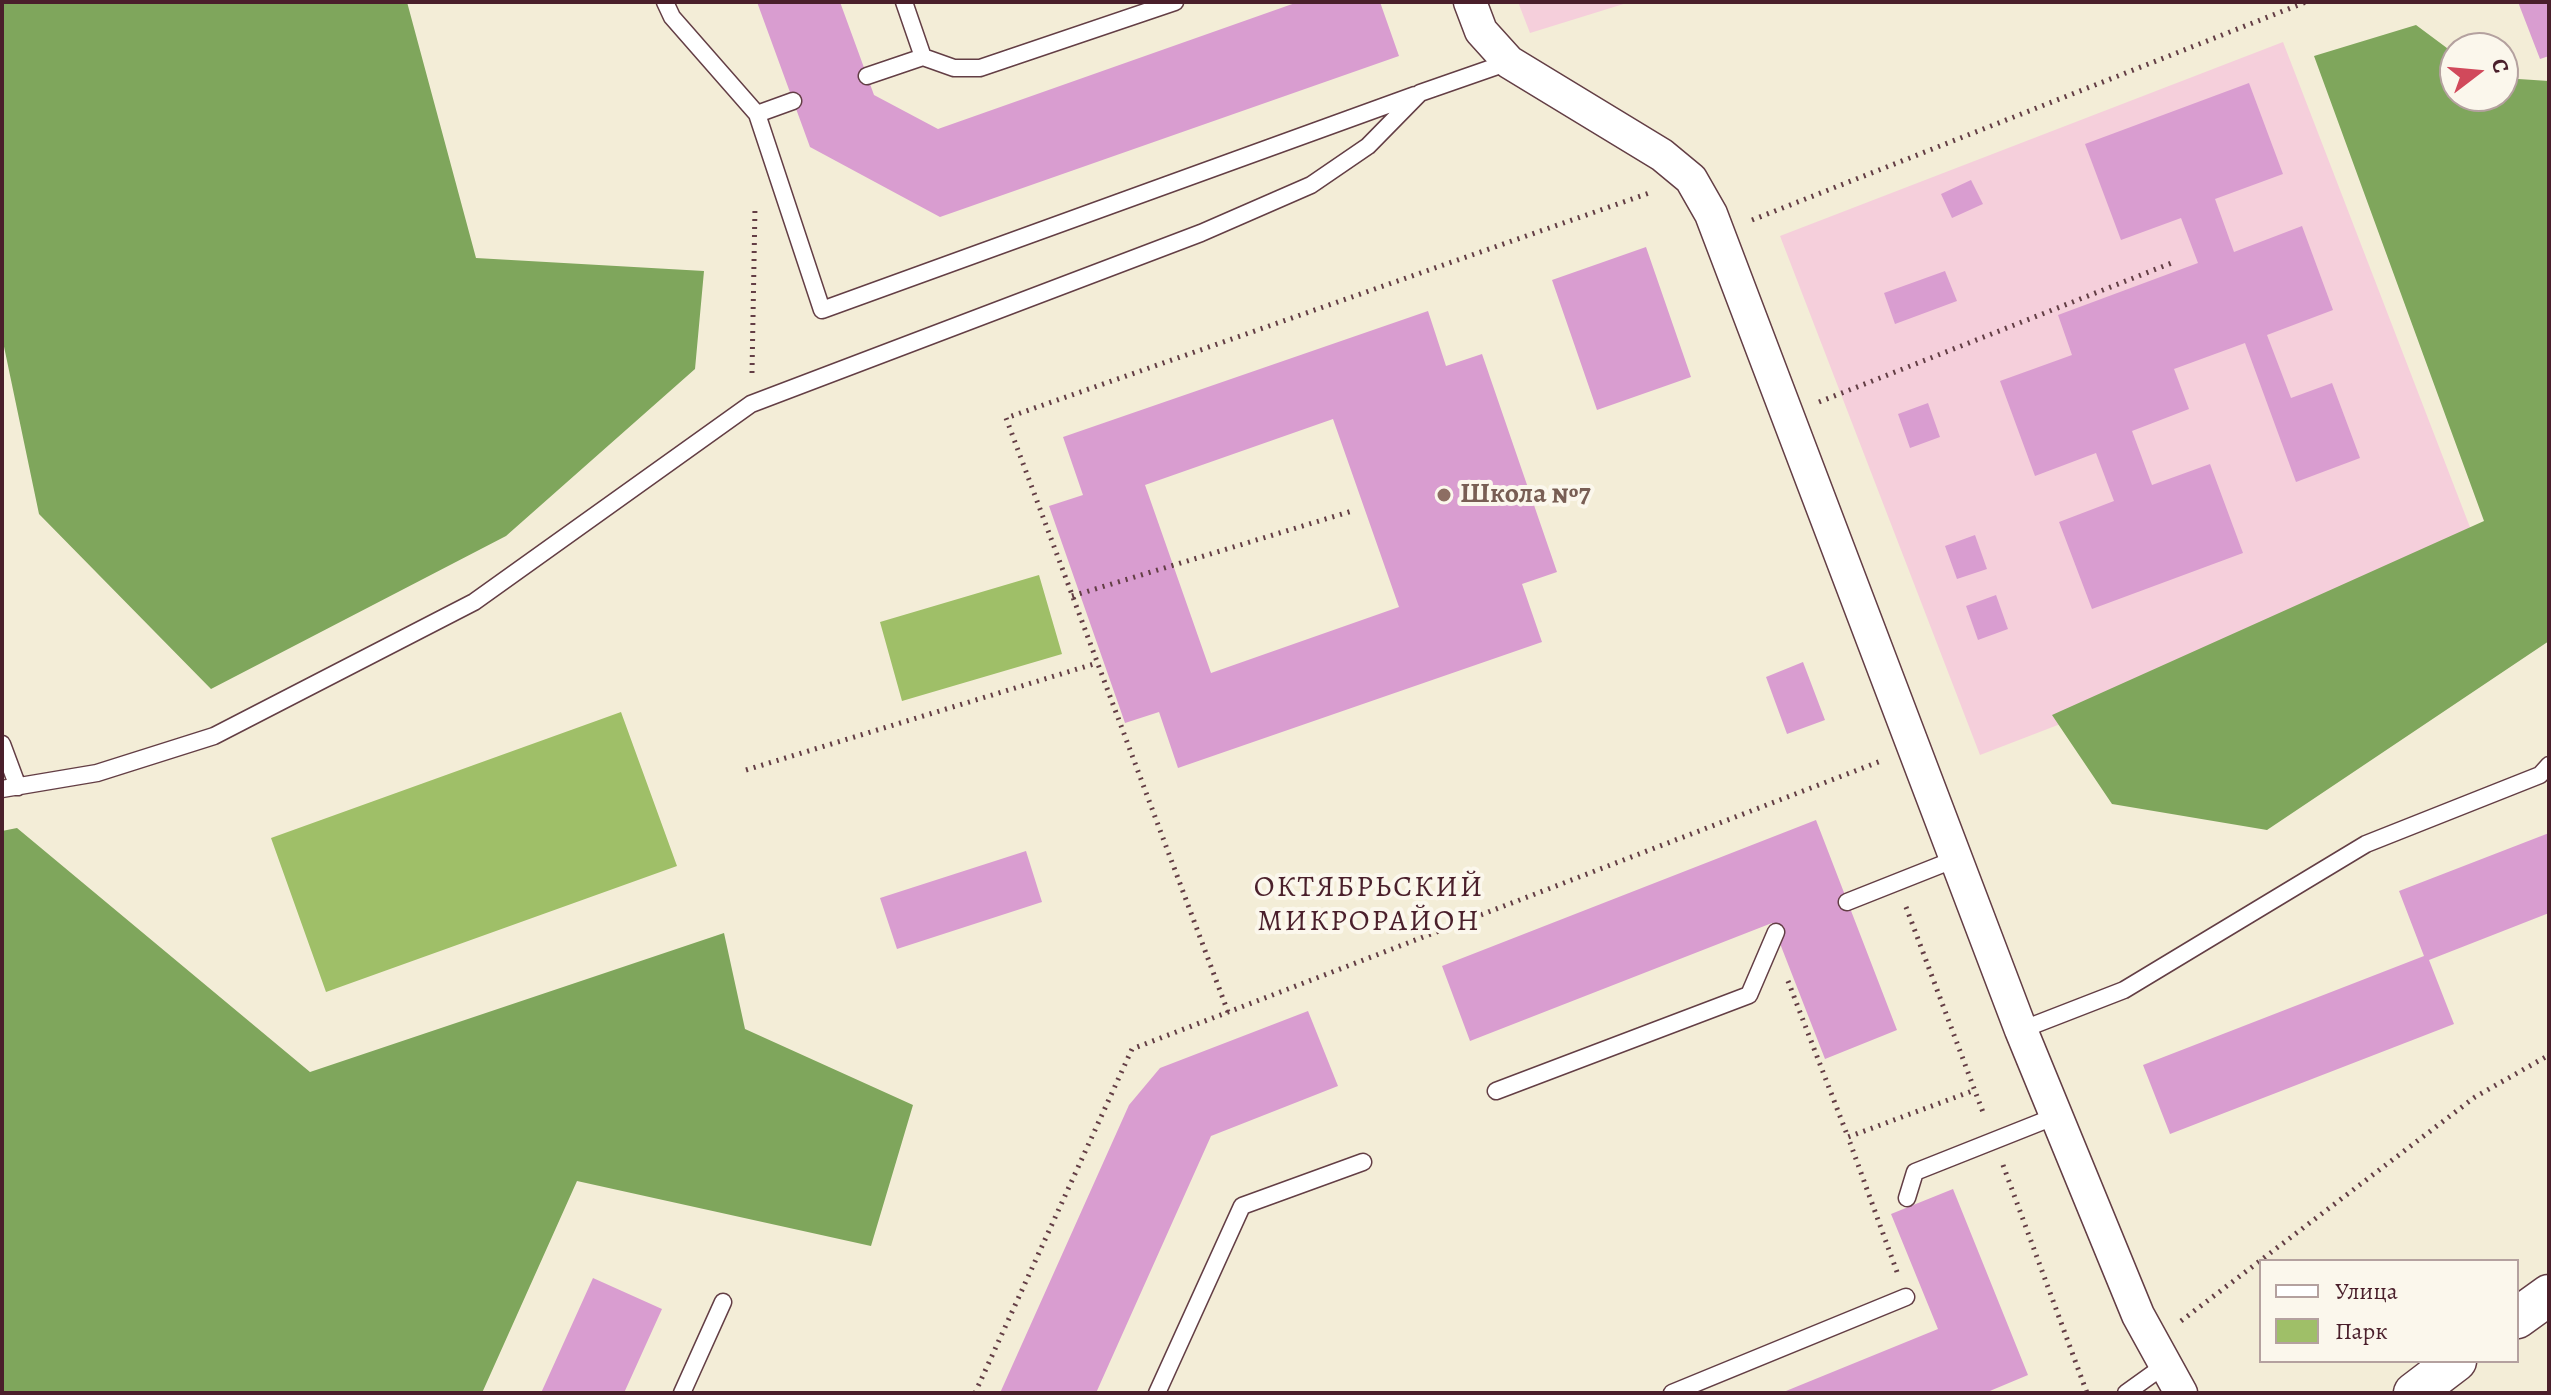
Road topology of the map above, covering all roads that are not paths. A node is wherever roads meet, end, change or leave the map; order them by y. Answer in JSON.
{"nodes":[{"id":1,"x":665,"y":2,"type":"edge"},
{"id":2,"x":904,"y":2,"type":"edge"},
{"id":3,"x":1175,"y":2,"type":"edge"},
{"id":4,"x":1470,"y":2,"type":"edge"},
{"id":5,"x":923,"y":57,"type":"junction"},
{"id":6,"x":1509,"y":62,"type":"junction"},
{"id":7,"x":867,"y":76,"type":"dead end"},
{"id":8,"x":1420,"y":93,"type":"junction"},
{"id":9,"x":793,"y":101,"type":"dead end"},
{"id":10,"x":757,"y":114,"type":"junction"},
{"id":11,"x":2,"y":744,"type":"edge"},
{"id":12,"x":2549,"y":765,"type":"edge"},
{"id":13,"x":10,"y":788,"type":"edge"},
{"id":14,"x":1958,"y":858,"type":"junction"},
{"id":15,"x":1847,"y":902,"type":"dead end"},
{"id":16,"x":1774,"y":936,"type":"road end"},
{"id":17,"x":2021,"y":1030,"type":"junction"},
{"id":18,"x":1496,"y":1091,"type":"dead end"},
{"id":19,"x":2056,"y":1116,"type":"junction"},
{"id":20,"x":1363,"y":1162,"type":"dead end"},
{"id":21,"x":1907,"y":1198,"type":"dead end"},
{"id":22,"x":2549,"y":1295,"type":"edge"},
{"id":23,"x":1906,"y":1297,"type":"dead end"},
{"id":24,"x":723,"y":1302,"type":"dead end"},
{"id":25,"x":2519,"y":1317,"type":"edge"},
{"id":26,"x":2159,"y":1354,"type":"junction"},
{"id":27,"x":2453,"y":1363,"type":"edge"},
{"id":28,"x":1680,"y":1391,"type":"edge"},
{"id":29,"x":682,"y":1393,"type":"edge"},
{"id":30,"x":1157,"y":1393,"type":"edge"},
{"id":31,"x":2126,"y":1393,"type":"edge"},
{"id":32,"x":2181,"y":1393,"type":"edge"},
{"id":33,"x":2414,"y":1393,"type":"edge"}],
"edges":[{"from":1,"to":10,"type":"lane"},
{"from":2,"to":5,"type":"lane"},
{"from":3,"to":5,"type":"lane"},
{"from":4,"to":6,"type":"street"},
{"from":5,"to":7,"type":"lane"},
{"from":6,"to":8,"type":"lane"},
{"from":6,"to":14,"type":"street"},
{"from":8,"to":10,"type":"lane"},
{"from":8,"to":13,"type":"lane"},
{"from":9,"to":10,"type":"lane"},
{"from":11,"to":13,"type":"lane"},
{"from":12,"to":17,"type":"lane"},
{"from":14,"to":15,"type":"lane"},
{"from":14,"to":17,"type":"street"},
{"from":16,"to":18,"type":"lane"},
{"from":17,"to":19,"type":"street"},
{"from":19,"to":21,"type":"lane"},
{"from":19,"to":26,"type":"street"},
{"from":20,"to":30,"type":"lane"},
{"from":22,"to":25,"type":"street"},
{"from":23,"to":28,"type":"lane"},
{"from":24,"to":29,"type":"lane"},
{"from":26,"to":31,"type":"lane"},
{"from":26,"to":32,"type":"street"},
{"from":27,"to":33,"type":"street"}]}
